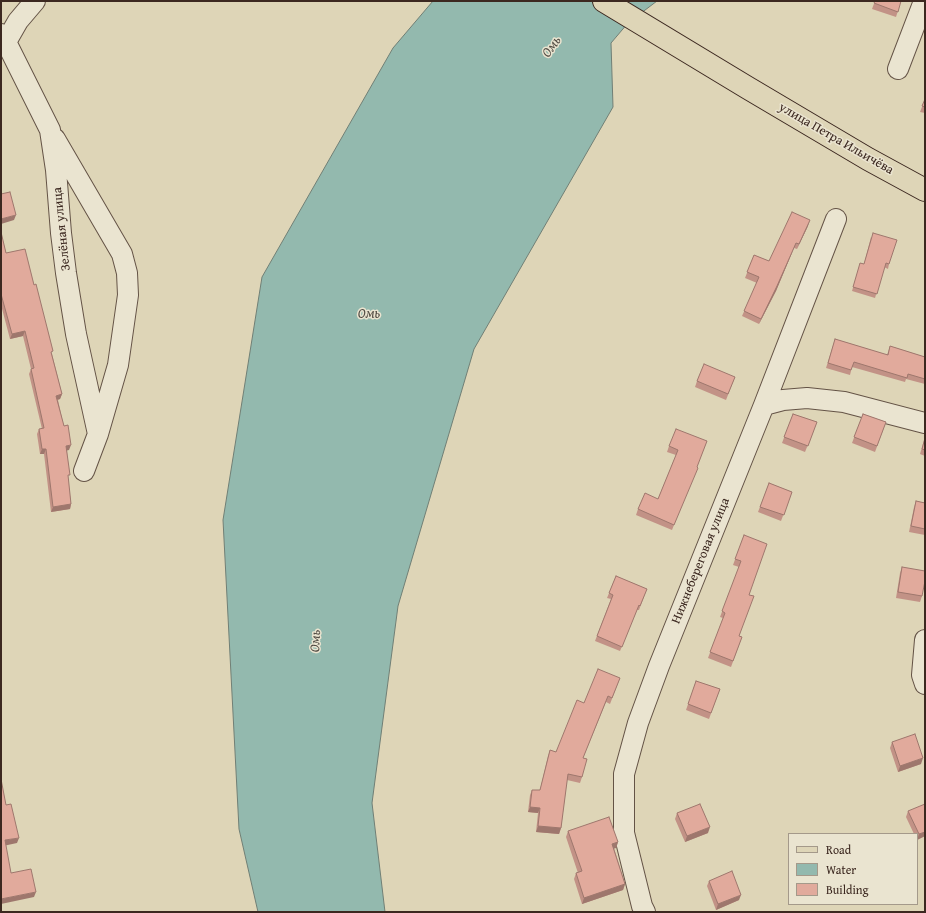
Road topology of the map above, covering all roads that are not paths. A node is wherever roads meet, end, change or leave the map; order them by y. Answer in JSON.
{"nodes":[{"id":1,"x":35,"y":1,"type":"edge"},
{"id":2,"x":604,"y":1,"type":"edge"},
{"id":3,"x":924,"y":1,"type":"edge"},
{"id":4,"x":3,"y":41,"type":"edge"},
{"id":5,"x":898,"y":69,"type":"dead end"},
{"id":6,"x":50,"y":130,"type":"junction"},
{"id":7,"x":925,"y":190,"type":"edge"},
{"id":8,"x":836,"y":219,"type":"dead end"},
{"id":9,"x":764,"y":405,"type":"junction"},
{"id":10,"x":925,"y":423,"type":"edge"},
{"id":11,"x":98,"y":434,"type":"junction"},
{"id":12,"x":84,"y":471,"type":"dead end"},
{"id":13,"x":925,"y":640,"type":"edge"},
{"id":14,"x":925,"y":684,"type":"edge"},
{"id":15,"x":645,"y":912,"type":"edge"}],
"edges":[{"from":1,"to":4,"type":"street"},
{"from":2,"to":7,"type":"main road","name":"улица Петра Ильичёва"},
{"from":3,"to":5,"type":"street"},
{"from":4,"to":6,"type":"street","name":"Зелёная улица"},
{"from":6,"to":11,"type":"street","name":"Зелёная улица"},
{"from":6,"to":11,"type":"street"},
{"from":8,"to":9,"type":"street","name":"Нижнебереговая улица"},
{"from":9,"to":10,"type":"street"},
{"from":9,"to":15,"type":"street","name":"Нижнебереговая улица"},
{"from":11,"to":12,"type":"street"},
{"from":13,"to":14,"type":"street"}]}
